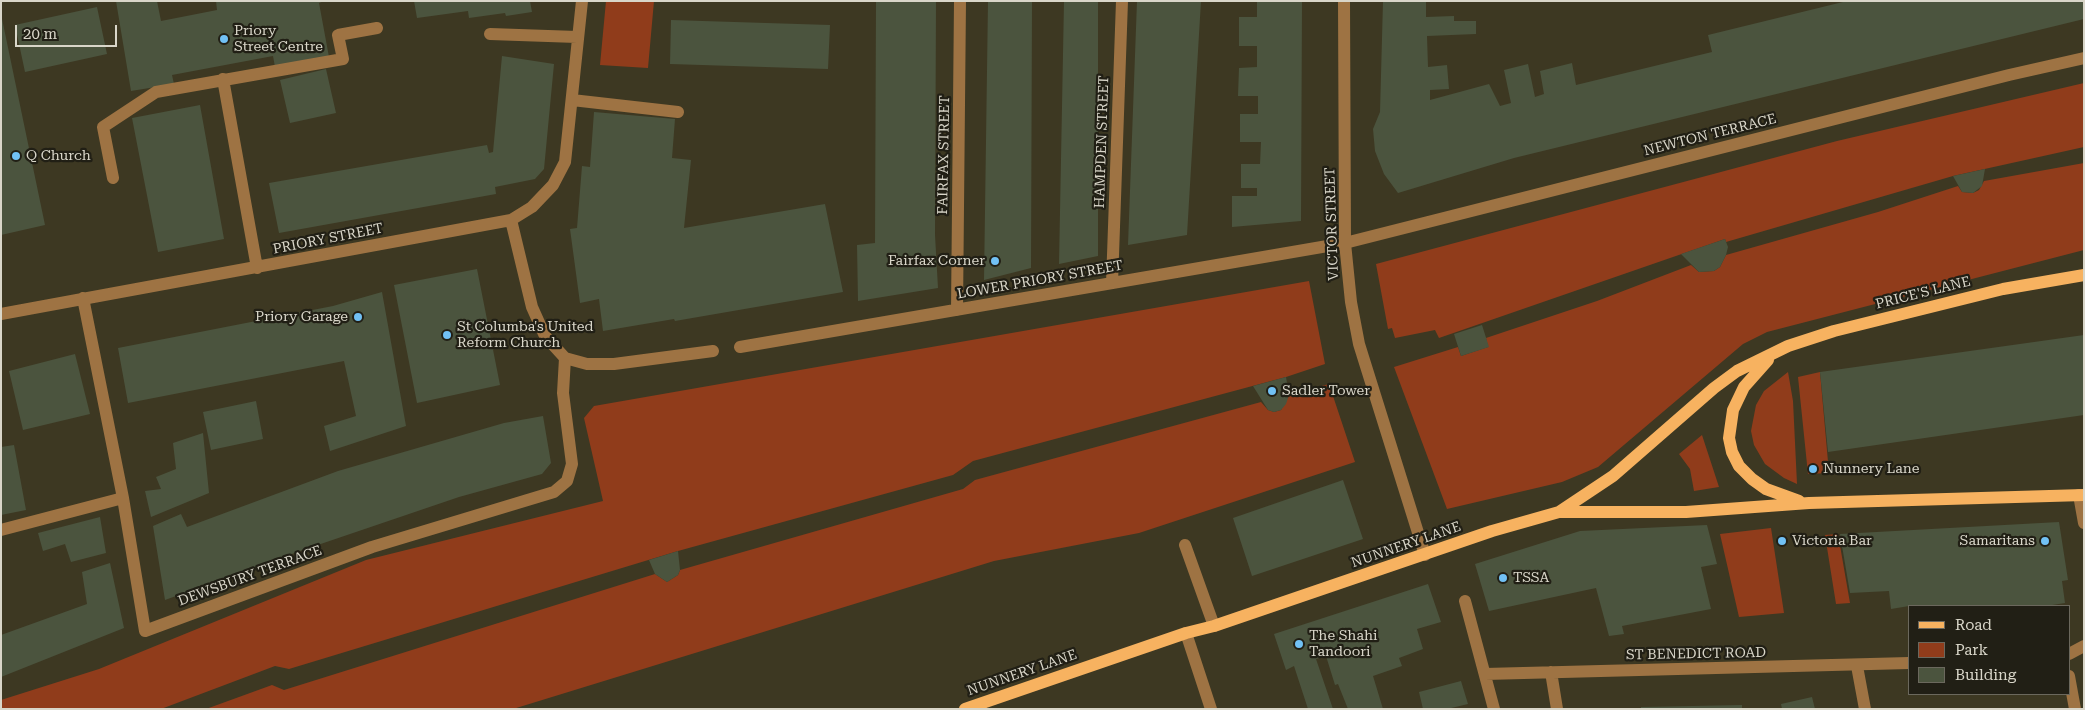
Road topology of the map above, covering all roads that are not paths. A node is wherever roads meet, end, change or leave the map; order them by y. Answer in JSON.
{"nodes":[{"id":1,"x":582,"y":1,"type":"edge"},
{"id":2,"x":960,"y":1,"type":"edge"},
{"id":3,"x":1122,"y":1,"type":"edge"},
{"id":4,"x":1344,"y":1,"type":"edge"},
{"id":5,"x":377,"y":28,"type":"dead end"},
{"id":6,"x":490,"y":34,"type":"dead end"},
{"id":7,"x":577,"y":37,"type":"junction"},
{"id":8,"x":2084,"y":58,"type":"edge"},
{"id":9,"x":223,"y":79,"type":"junction"},
{"id":10,"x":572,"y":100,"type":"junction"},
{"id":11,"x":678,"y":112,"type":"dead end"},
{"id":12,"x":113,"y":178,"type":"dead end"},
{"id":13,"x":511,"y":220,"type":"junction"},
{"id":14,"x":1344,"y":243,"type":"junction"},
{"id":15,"x":257,"y":268,"type":"junction"},
{"id":16,"x":2084,"y":275,"type":"edge"},
{"id":17,"x":1112,"y":283,"type":"junction"},
{"id":18,"x":83,"y":298,"type":"junction"},
{"id":19,"x":957,"y":310,"type":"junction"},
{"id":20,"x":1,"y":314,"type":"edge"},
{"id":21,"x":740,"y":347,"type":"dead end"},
{"id":22,"x":713,"y":351,"type":"dead end"},
{"id":23,"x":1773,"y":355,"type":"junction"},
{"id":24,"x":564,"y":358,"type":"junction"},
{"id":25,"x":2082,"y":495,"type":"edge"},
{"id":26,"x":123,"y":498,"type":"junction"},
{"id":27,"x":1809,"y":503,"type":"junction"},
{"id":28,"x":1559,"y":512,"type":"junction"},
{"id":29,"x":2084,"y":523,"type":"edge"},
{"id":30,"x":1,"y":530,"type":"edge"},
{"id":31,"x":1185,"y":545,"type":"dead end"},
{"id":32,"x":1425,"y":555,"type":"junction"},
{"id":33,"x":1465,"y":601,"type":"dead end"},
{"id":34,"x":1214,"y":626,"type":"junction"},
{"id":35,"x":1186,"y":633,"type":"junction"},
{"id":36,"x":2084,"y":646,"type":"edge"},
{"id":37,"x":2070,"y":653,"type":"edge"},
{"id":38,"x":1908,"y":663,"type":"edge"},
{"id":39,"x":1857,"y":666,"type":"junction"},
{"id":40,"x":1551,"y":672,"type":"junction"},
{"id":41,"x":1485,"y":674,"type":"junction"},
{"id":42,"x":2070,"y":682,"type":"edge"},
{"id":43,"x":1492,"y":708,"type":"edge"},
{"id":44,"x":965,"y":709,"type":"edge"},
{"id":45,"x":1211,"y":709,"type":"edge"},
{"id":46,"x":1557,"y":709,"type":"edge"},
{"id":47,"x":1865,"y":709,"type":"edge"},
{"id":48,"x":2075,"y":709,"type":"edge"}],
"edges":[{"from":1,"to":7,"type":"street"},
{"from":2,"to":19,"type":"street","name":"FAIRFAX STREET"},
{"from":3,"to":17,"type":"street","name":"HAMPDEN STREET"},
{"from":4,"to":14,"type":"street","name":"VICTOR STREET"},
{"from":5,"to":9,"type":"street"},
{"from":6,"to":7,"type":"street"},
{"from":7,"to":10,"type":"street"},
{"from":8,"to":14,"type":"street","name":"NEWTON TERRACE"},
{"from":9,"to":12,"type":"street"},
{"from":9,"to":15,"type":"street"},
{"from":10,"to":11,"type":"street"},
{"from":10,"to":13,"type":"street"},
{"from":13,"to":15,"type":"street","name":"PRIORY STREET"},
{"from":13,"to":24,"type":"street"},
{"from":14,"to":17,"type":"street","name":"LOWER PRIORY STREET"},
{"from":14,"to":32,"type":"street","name":"VICTOR STREET"},
{"from":15,"to":18,"type":"street","name":"PRIORY STREET"},
{"from":16,"to":23,"type":"main road","name":"PRICE'S LANE"},
{"from":17,"to":19,"type":"street","name":"LOWER PRIORY STREET"},
{"from":18,"to":20,"type":"street","name":"PRIORY STREET"},
{"from":18,"to":26,"type":"street","name":"DEWSBURY TERRACE"},
{"from":19,"to":21,"type":"street","name":"LOWER PRIORY STREET"},
{"from":22,"to":24,"type":"street"},
{"from":23,"to":27,"type":"main road","name":"PRICE'S LANE"},
{"from":23,"to":28,"type":"main road","name":"PRICE'S LANE"},
{"from":24,"to":26,"type":"street","name":"DEWSBURY TERRACE"},
{"from":25,"to":27,"type":"main road","name":"NUNNERY LANE"},
{"from":25,"to":29,"type":"street"},
{"from":26,"to":30,"type":"street"},
{"from":27,"to":28,"type":"main road","name":"NUNNERY LANE"},
{"from":28,"to":32,"type":"main road","name":"NUNNERY LANE"},
{"from":31,"to":34,"type":"street"},
{"from":32,"to":34,"type":"main road","name":"NUNNERY LANE"},
{"from":33,"to":41,"type":"street"},
{"from":34,"to":35,"type":"main road","name":"NUNNERY LANE"},
{"from":35,"to":44,"type":"main road","name":"NUNNERY LANE"},
{"from":35,"to":45,"type":"street"},
{"from":36,"to":37,"type":"street"},
{"from":38,"to":39,"type":"street","name":"ST BENEDICT ROAD"},
{"from":39,"to":40,"type":"street","name":"ST BENEDICT ROAD"},
{"from":39,"to":47,"type":"street"},
{"from":40,"to":41,"type":"street","name":"ST BENEDICT ROAD"},
{"from":40,"to":46,"type":"street"},
{"from":41,"to":43,"type":"street"},
{"from":42,"to":48,"type":"street"}]}
